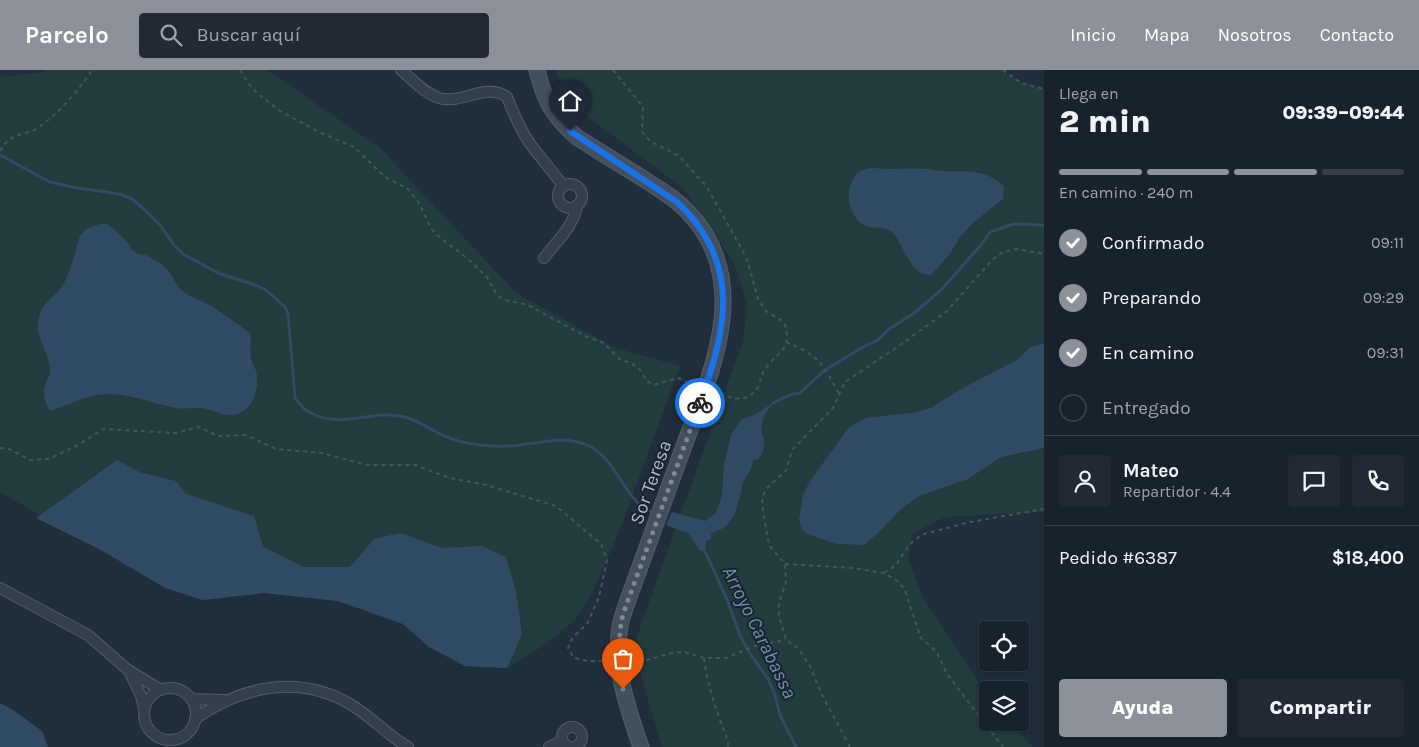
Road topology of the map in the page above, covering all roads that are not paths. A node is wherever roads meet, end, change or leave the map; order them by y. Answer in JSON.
{"nodes":[{"id":1,"x":401,"y":70,"type":"edge"},
{"id":2,"x":537,"y":70,"type":"edge"},
{"id":3,"x":563,"y":186,"type":"junction"},
{"id":4,"x":577,"y":205,"type":"junction"},
{"id":5,"x":544,"y":258,"type":"dead end"},
{"id":6,"x":0,"y":588,"type":"edge"},
{"id":7,"x":128,"y":670,"type":"junction"},
{"id":8,"x":161,"y":690,"type":"junction"},
{"id":9,"x":191,"y":699,"type":"junction"},
{"id":10,"x":226,"y":700,"type":"junction"},
{"id":11,"x":144,"y":709,"type":"junction"},
{"id":12,"x":195,"y":719,"type":"junction"},
{"id":13,"x":154,"y":735,"type":"junction"},
{"id":14,"x":563,"y":741,"type":"dead end"},
{"id":15,"x":175,"y":743,"type":"edge"},
{"id":16,"x":156,"y":747,"type":"edge"},
{"id":17,"x":408,"y":747,"type":"edge"},
{"id":18,"x":549,"y":747,"type":"edge"},
{"id":19,"x":641,"y":747,"type":"edge"}],
"edges":[{"from":1,"to":3,"type":"street"},
{"from":2,"to":19,"type":"street","name":"Sor Teresa"},
{"from":3,"to":4,"type":"street"},
{"from":3,"to":4,"type":"street"},
{"from":4,"to":5,"type":"street"},
{"from":6,"to":7,"type":"street"},
{"from":7,"to":8,"type":"street"},
{"from":7,"to":11,"type":"street"},
{"from":8,"to":9,"type":"street"},
{"from":8,"to":11,"type":"street"},
{"from":9,"to":10,"type":"street"},
{"from":9,"to":12,"type":"street"},
{"from":10,"to":12,"type":"street"},
{"from":10,"to":17,"type":"street"},
{"from":11,"to":13,"type":"street"},
{"from":12,"to":15,"type":"street"},
{"from":13,"to":15,"type":"street"},
{"from":13,"to":16,"type":"street"},
{"from":14,"to":18,"type":"street"}]}
